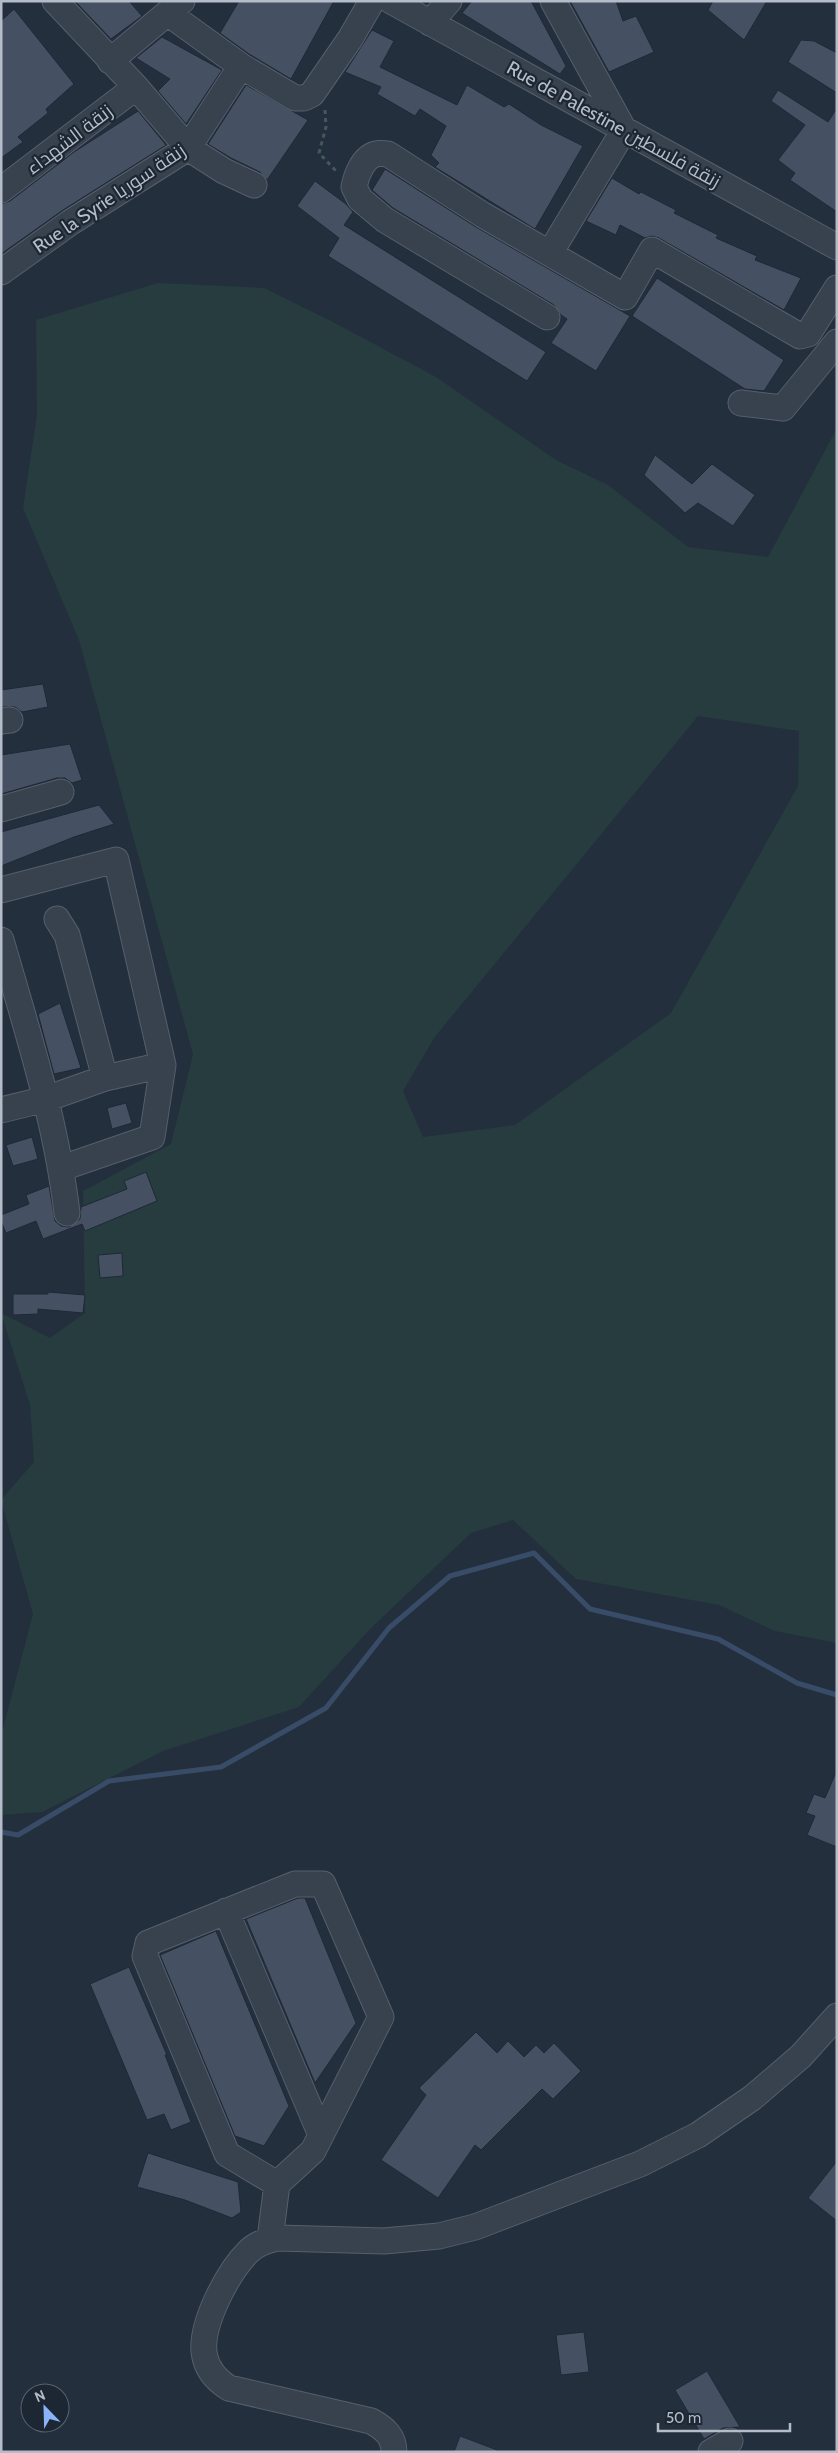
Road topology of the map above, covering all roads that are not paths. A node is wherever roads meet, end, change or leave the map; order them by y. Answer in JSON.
{"nodes":[{"id":1,"x":55,"y":1,"type":"edge"},
{"id":2,"x":372,"y":1,"type":"edge"},
{"id":3,"x":391,"y":1,"type":"edge"},
{"id":4,"x":450,"y":1,"type":"edge"},
{"id":5,"x":553,"y":1,"type":"edge"},
{"id":6,"x":176,"y":8,"type":"edge"},
{"id":7,"x":430,"y":23,"type":"junction"},
{"id":8,"x":110,"y":61,"type":"junction"},
{"id":9,"x":241,"y":66,"type":"junction"},
{"id":10,"x":136,"y":87,"type":"junction"},
{"id":11,"x":624,"y":130,"type":"junction"},
{"id":12,"x":188,"y":148,"type":"junction"},
{"id":13,"x":254,"y":185,"type":"dead end"},
{"id":14,"x":1,"y":190,"type":"edge"},
{"id":15,"x":837,"y":247,"type":"edge"},
{"id":16,"x":550,"y":253,"type":"junction"},
{"id":17,"x":1,"y":272,"type":"edge"},
{"id":18,"x":837,"y":288,"type":"edge"},
{"id":19,"x":548,"y":317,"type":"dead end"},
{"id":20,"x":837,"y":342,"type":"edge"},
{"id":21,"x":741,"y":403,"type":"dead end"},
{"id":22,"x":61,"y":792,"type":"dead end"},
{"id":23,"x":1,"y":809,"type":"edge"},
{"id":24,"x":1,"y":890,"type":"edge"},
{"id":25,"x":57,"y":919,"type":"dead end"},
{"id":26,"x":1,"y":940,"type":"edge"},
{"id":27,"x":163,"y":1065,"type":"junction"},
{"id":28,"x":105,"y":1078,"type":"junction"},
{"id":29,"x":46,"y":1099,"type":"junction"},
{"id":30,"x":1,"y":1110,"type":"edge"},
{"id":31,"x":62,"y":1168,"type":"junction"},
{"id":32,"x":68,"y":1213,"type":"dead end"},
{"id":33,"x":226,"y":1911,"type":"junction"},
{"id":34,"x":837,"y":2016,"type":"edge"},
{"id":35,"x":321,"y":2135,"type":"junction"},
{"id":36,"x":277,"y":2184,"type":"junction"},
{"id":37,"x":270,"y":2239,"type":"junction"},
{"id":38,"x":394,"y":2452,"type":"edge"}],
"edges":[{"from":1,"to":8,"type":"street"},
{"from":2,"to":9,"type":"street"},
{"from":3,"to":7,"type":"street","name":"Rue de Palestine زنقة فلسطين"},
{"from":4,"to":7,"type":"street"},
{"from":5,"to":11,"type":"street"},
{"from":6,"to":8,"type":"street"},
{"from":6,"to":9,"type":"street"},
{"from":7,"to":11,"type":"street","name":"Rue de Palestine زنقة فلسطين"},
{"from":8,"to":10,"type":"street"},
{"from":9,"to":12,"type":"street","name":"Rue la Syrie زنقة سوريا"},
{"from":10,"to":12,"type":"street"},
{"from":10,"to":14,"type":"street","name":"زنقة الشهداء"},
{"from":11,"to":15,"type":"street","name":"Rue de Palestine زنقة فلسطين"},
{"from":11,"to":16,"type":"street"},
{"from":12,"to":13,"type":"street"},
{"from":12,"to":17,"type":"street","name":"Rue la Syrie زنقة سوريا"},
{"from":16,"to":18,"type":"street"},
{"from":16,"to":19,"type":"street"},
{"from":20,"to":21,"type":"street"},
{"from":22,"to":23,"type":"street"},
{"from":24,"to":27,"type":"street"},
{"from":25,"to":28,"type":"street"},
{"from":26,"to":29,"type":"street"},
{"from":27,"to":28,"type":"street"},
{"from":27,"to":31,"type":"street"},
{"from":28,"to":29,"type":"street"},
{"from":29,"to":30,"type":"street"},
{"from":29,"to":31,"type":"street"},
{"from":31,"to":32,"type":"street"},
{"from":33,"to":35,"type":"street"},
{"from":33,"to":35,"type":"street"},
{"from":33,"to":36,"type":"street"},
{"from":34,"to":37,"type":"street"},
{"from":35,"to":36,"type":"street"},
{"from":36,"to":37,"type":"street"},
{"from":37,"to":38,"type":"street"}]}
